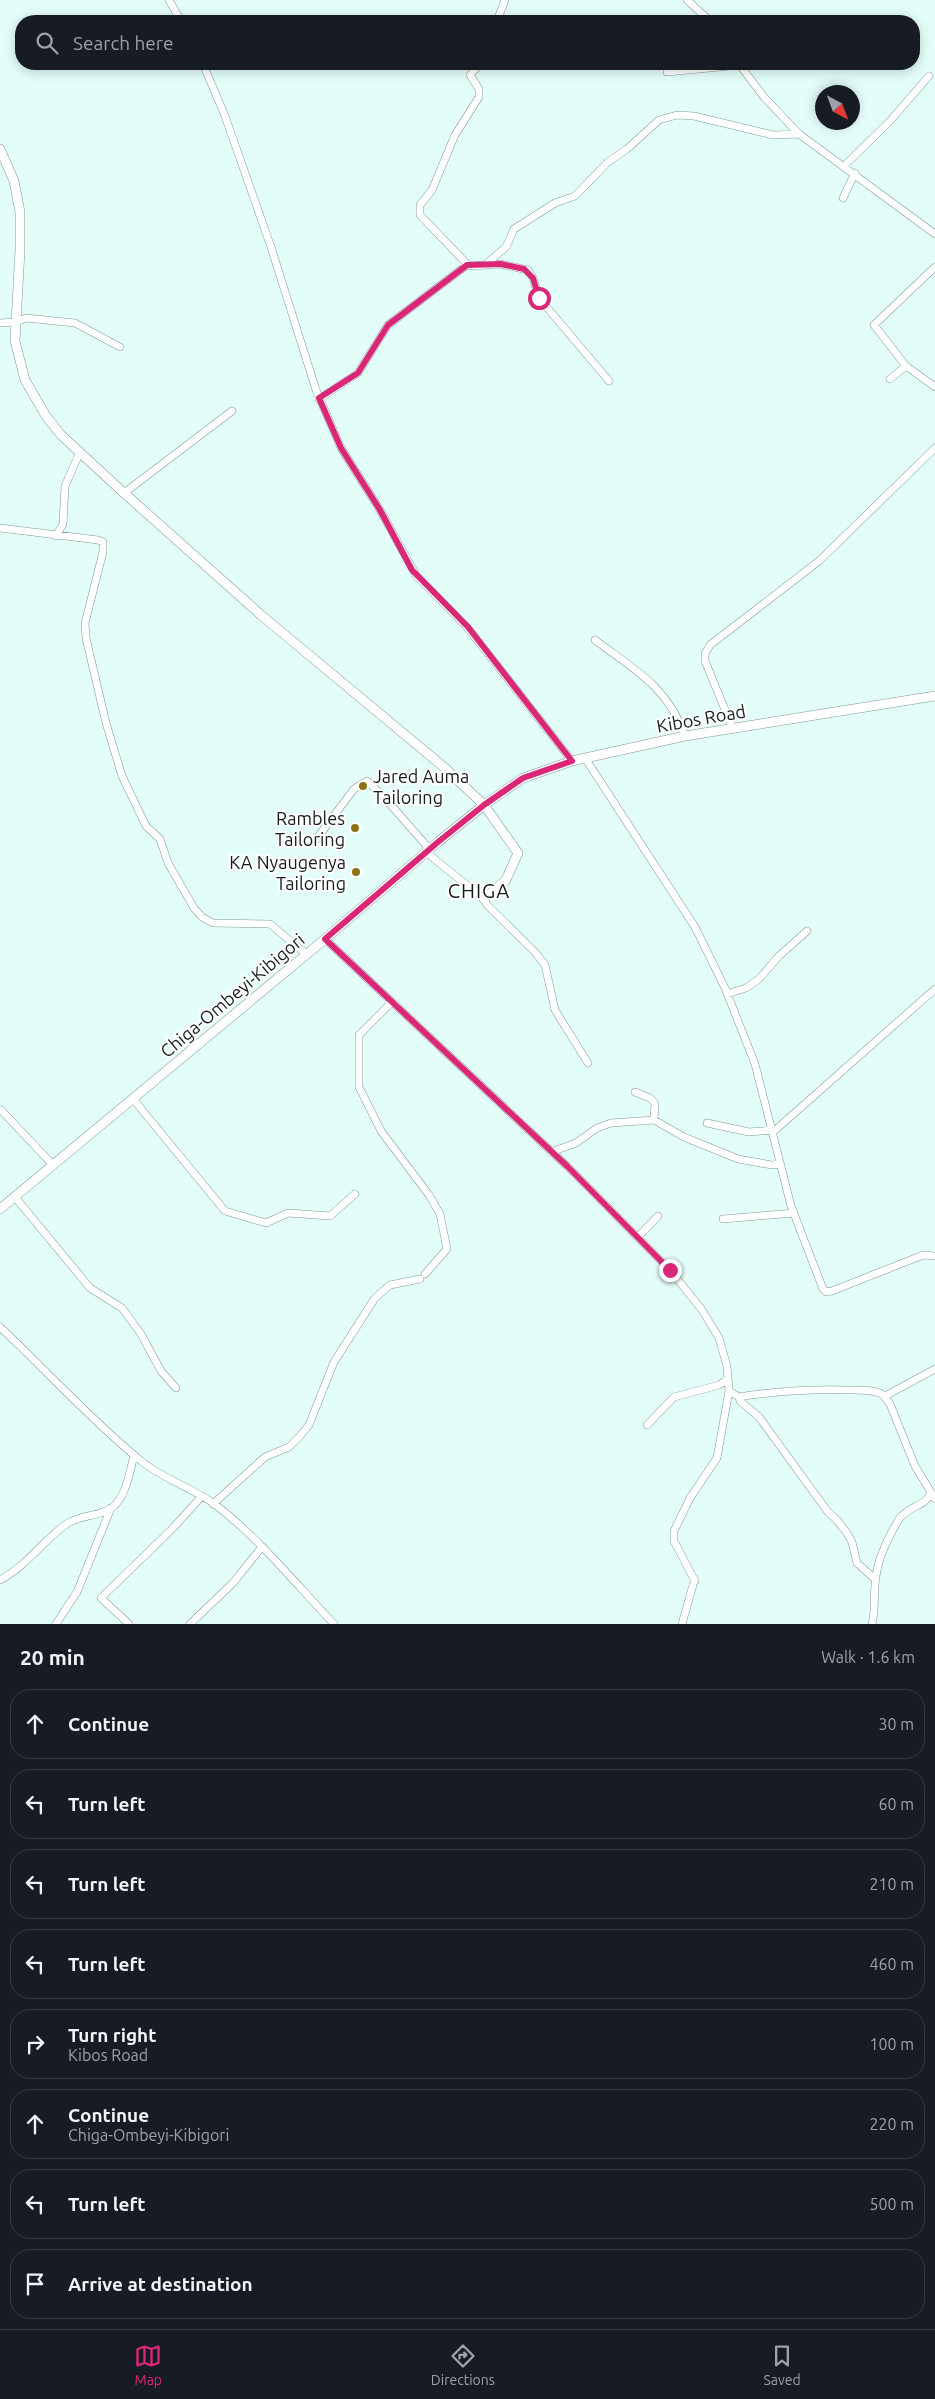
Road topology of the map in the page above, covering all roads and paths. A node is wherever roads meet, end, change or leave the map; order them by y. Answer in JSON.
{"nodes":[{"id":1,"x":169,"y":0,"type":"edge"},
{"id":2,"x":505,"y":0,"type":"edge"},
{"id":3,"x":687,"y":0,"type":"edge"},
{"id":4,"x":178,"y":15,"type":"edge"},
{"id":5,"x":499,"y":15,"type":"edge"},
{"id":6,"x":703,"y":15,"type":"edge"},
{"id":7,"x":206,"y":70,"type":"edge"},
{"id":8,"x":475,"y":70,"type":"edge"},
{"id":9,"x":685,"y":70,"type":"edge"},
{"id":10,"x":744,"y":70,"type":"edge"},
{"id":11,"x":667,"y":72,"type":"dead end"},
{"id":12,"x":929,"y":76,"type":"dead end"},
{"id":13,"x":799,"y":134,"type":"junction"},
{"id":14,"x":0,"y":149,"type":"edge"},
{"id":15,"x":844,"y":166,"type":"junction"},
{"id":16,"x":855,"y":173,"type":"junction"},
{"id":17,"x":843,"y":198,"type":"dead end"},
{"id":18,"x":935,"y":234,"type":"edge"},
{"id":19,"x":485,"y":264,"type":"junction"},
{"id":20,"x":467,"y":265,"type":"junction"},
{"id":21,"x":935,"y":267,"type":"edge"},
{"id":22,"x":15,"y":321,"type":"junction"},
{"id":23,"x":0,"y":323,"type":"edge"},
{"id":24,"x":120,"y":347,"type":"dead end"},
{"id":25,"x":906,"y":366,"type":"junction"},
{"id":26,"x":890,"y":379,"type":"dead end"},
{"id":27,"x":609,"y":381,"type":"dead end"},
{"id":28,"x":935,"y":387,"type":"edge"},
{"id":29,"x":319,"y":398,"type":"junction"},
{"id":30,"x":232,"y":411,"type":"dead end"},
{"id":31,"x":935,"y":448,"type":"edge"},
{"id":32,"x":80,"y":452,"type":"junction"},
{"id":33,"x":124,"y":493,"type":"junction"},
{"id":34,"x":0,"y":528,"type":"edge"},
{"id":35,"x":56,"y":536,"type":"junction"},
{"id":36,"x":595,"y":640,"type":"dead end"},
{"id":37,"x":935,"y":696,"type":"edge"},
{"id":38,"x":733,"y":729,"type":"junction"},
{"id":39,"x":685,"y":736,"type":"junction"},
{"id":40,"x":584,"y":758,"type":"junction"},
{"id":41,"x":572,"y":761,"type":"junction"},
{"id":42,"x":484,"y":805,"type":"junction"},
{"id":43,"x":314,"y":842,"type":"dead end"},
{"id":44,"x":427,"y":852,"type":"junction"},
{"id":45,"x":484,"y":899,"type":"junction"},
{"id":46,"x":807,"y":931,"type":"dead end"},
{"id":47,"x":325,"y":939,"type":"junction"},
{"id":48,"x":306,"y":954,"type":"junction"},
{"id":49,"x":935,"y":989,"type":"edge"},
{"id":50,"x":727,"y":994,"type":"junction"},
{"id":51,"x":391,"y":1003,"type":"junction"},
{"id":52,"x":588,"y":1063,"type":"dead end"},
{"id":53,"x":635,"y":1092,"type":"dead end"},
{"id":54,"x":133,"y":1099,"type":"junction"},
{"id":55,"x":1,"y":1110,"type":"edge"},
{"id":56,"x":654,"y":1120,"type":"junction"},
{"id":57,"x":707,"y":1123,"type":"dead end"},
{"id":58,"x":773,"y":1131,"type":"junction"},
{"id":59,"x":551,"y":1152,"type":"junction"},
{"id":60,"x":780,"y":1164,"type":"junction"},
{"id":61,"x":53,"y":1165,"type":"junction"},
{"id":62,"x":355,"y":1194,"type":"dead end"},
{"id":63,"x":15,"y":1197,"type":"junction"},
{"id":64,"x":0,"y":1209,"type":"edge"},
{"id":65,"x":794,"y":1212,"type":"junction"},
{"id":66,"x":658,"y":1216,"type":"dead end"},
{"id":67,"x":723,"y":1219,"type":"dead end"},
{"id":68,"x":638,"y":1237,"type":"junction"},
{"id":69,"x":935,"y":1256,"type":"edge"},
{"id":70,"x":0,"y":1329,"type":"edge"},
{"id":71,"x":935,"y":1368,"type":"edge"},
{"id":72,"x":727,"y":1380,"type":"junction"},
{"id":73,"x":176,"y":1388,"type":"dead end"},
{"id":74,"x":729,"y":1391,"type":"junction"},
{"id":75,"x":739,"y":1396,"type":"junction"},
{"id":76,"x":885,"y":1396,"type":"junction"},
{"id":77,"x":647,"y":1426,"type":"dead end"},
{"id":78,"x":134,"y":1455,"type":"junction"},
{"id":79,"x":202,"y":1496,"type":"junction"},
{"id":80,"x":933,"y":1496,"type":"edge"},
{"id":81,"x":213,"y":1504,"type":"junction"},
{"id":82,"x":111,"y":1508,"type":"junction"},
{"id":83,"x":261,"y":1548,"type":"junction"},
{"id":84,"x":875,"y":1579,"type":"junction"},
{"id":85,"x":0,"y":1580,"type":"edge"},
{"id":86,"x":56,"y":1624,"type":"edge"},
{"id":87,"x":129,"y":1624,"type":"edge"},
{"id":88,"x":190,"y":1624,"type":"edge"},
{"id":89,"x":334,"y":1624,"type":"edge"},
{"id":90,"x":682,"y":1624,"type":"edge"},
{"id":91,"x":872,"y":1624,"type":"edge"}],
"edges":[{"from":1,"to":4,"type":"street"},
{"from":2,"to":5,"type":"street"},
{"from":3,"to":6,"type":"street"},
{"from":7,"to":29,"type":"street"},
{"from":8,"to":20,"type":"street"},
{"from":9,"to":11,"type":"street"},
{"from":10,"to":13,"type":"street"},
{"from":12,"to":15,"type":"street"},
{"from":13,"to":15,"type":"street"},
{"from":13,"to":19,"type":"street"},
{"from":14,"to":22,"type":"main road"},
{"from":15,"to":16,"type":"street"},
{"from":16,"to":17,"type":"street"},
{"from":16,"to":18,"type":"street"},
{"from":19,"to":20,"type":"street"},
{"from":19,"to":27,"type":"street"},
{"from":20,"to":29,"type":"street"},
{"from":21,"to":25,"type":"street"},
{"from":22,"to":23,"type":"street"},
{"from":22,"to":24,"type":"street"},
{"from":22,"to":32,"type":"main road"},
{"from":25,"to":26,"type":"street"},
{"from":25,"to":28,"type":"street"},
{"from":29,"to":41,"type":"street"},
{"from":30,"to":33,"type":"street"},
{"from":31,"to":38,"type":"street"},
{"from":32,"to":33,"type":"main road"},
{"from":32,"to":35,"type":"street"},
{"from":33,"to":42,"type":"main road"},
{"from":34,"to":35,"type":"street"},
{"from":35,"to":48,"type":"street"},
{"from":36,"to":39,"type":"street"},
{"from":37,"to":38,"type":"main road","name":"Kibos Road"},
{"from":38,"to":39,"type":"main road","name":"Kibos Road"},
{"from":39,"to":40,"type":"main road","name":"Kibos Road"},
{"from":40,"to":41,"type":"main road","name":"Kibos Road"},
{"from":40,"to":50,"type":"street"},
{"from":41,"to":42,"type":"main road","name":"Kibos Road"},
{"from":42,"to":44,"type":"main road","name":"Chiga-Ombeyi-Kibigori"},
{"from":42,"to":45,"type":"main road"},
{"from":43,"to":44,"type":"street"},
{"from":44,"to":45,"type":"street"},
{"from":44,"to":47,"type":"main road","name":"Chiga-Ombeyi-Kibigori"},
{"from":45,"to":52,"type":"street"},
{"from":46,"to":50,"type":"street"},
{"from":47,"to":48,"type":"main road","name":"Chiga-Ombeyi-Kibigori"},
{"from":47,"to":51,"type":"street"},
{"from":48,"to":54,"type":"main road","name":"Chiga-Ombeyi-Kibigori"},
{"from":49,"to":58,"type":"street"},
{"from":50,"to":58,"type":"street"},
{"from":51,"to":59,"type":"street"},
{"from":51,"to":81,"type":"street"},
{"from":53,"to":56,"type":"street"},
{"from":54,"to":61,"type":"main road","name":"Chiga-Ombeyi-Kibigori"},
{"from":54,"to":62,"type":"street"},
{"from":55,"to":61,"type":"street"},
{"from":56,"to":59,"type":"street"},
{"from":56,"to":60,"type":"street"},
{"from":57,"to":58,"type":"street"},
{"from":58,"to":60,"type":"street"},
{"from":59,"to":68,"type":"street"},
{"from":60,"to":65,"type":"street"},
{"from":61,"to":63,"type":"main road","name":"Chiga-Ombeyi-Kibigori"},
{"from":63,"to":64,"type":"main road","name":"Chiga-Ombeyi-Kibigori"},
{"from":63,"to":73,"type":"street"},
{"from":65,"to":67,"type":"street"},
{"from":65,"to":69,"type":"street"},
{"from":66,"to":68,"type":"street"},
{"from":68,"to":72,"type":"street"},
{"from":70,"to":78,"type":"street"},
{"from":71,"to":76,"type":"street"},
{"from":72,"to":74,"type":"street"},
{"from":72,"to":77,"type":"street"},
{"from":74,"to":75,"type":"street"},
{"from":74,"to":90,"type":"street"},
{"from":75,"to":76,"type":"street"},
{"from":75,"to":84,"type":"street"},
{"from":76,"to":80,"type":"street"},
{"from":78,"to":79,"type":"street"},
{"from":78,"to":82,"type":"street"},
{"from":79,"to":81,"type":"street"},
{"from":79,"to":87,"type":"street"},
{"from":80,"to":84,"type":"street"},
{"from":81,"to":83,"type":"street"},
{"from":82,"to":85,"type":"street"},
{"from":82,"to":86,"type":"street"},
{"from":83,"to":88,"type":"street"},
{"from":83,"to":89,"type":"street"},
{"from":84,"to":91,"type":"street"}]}
